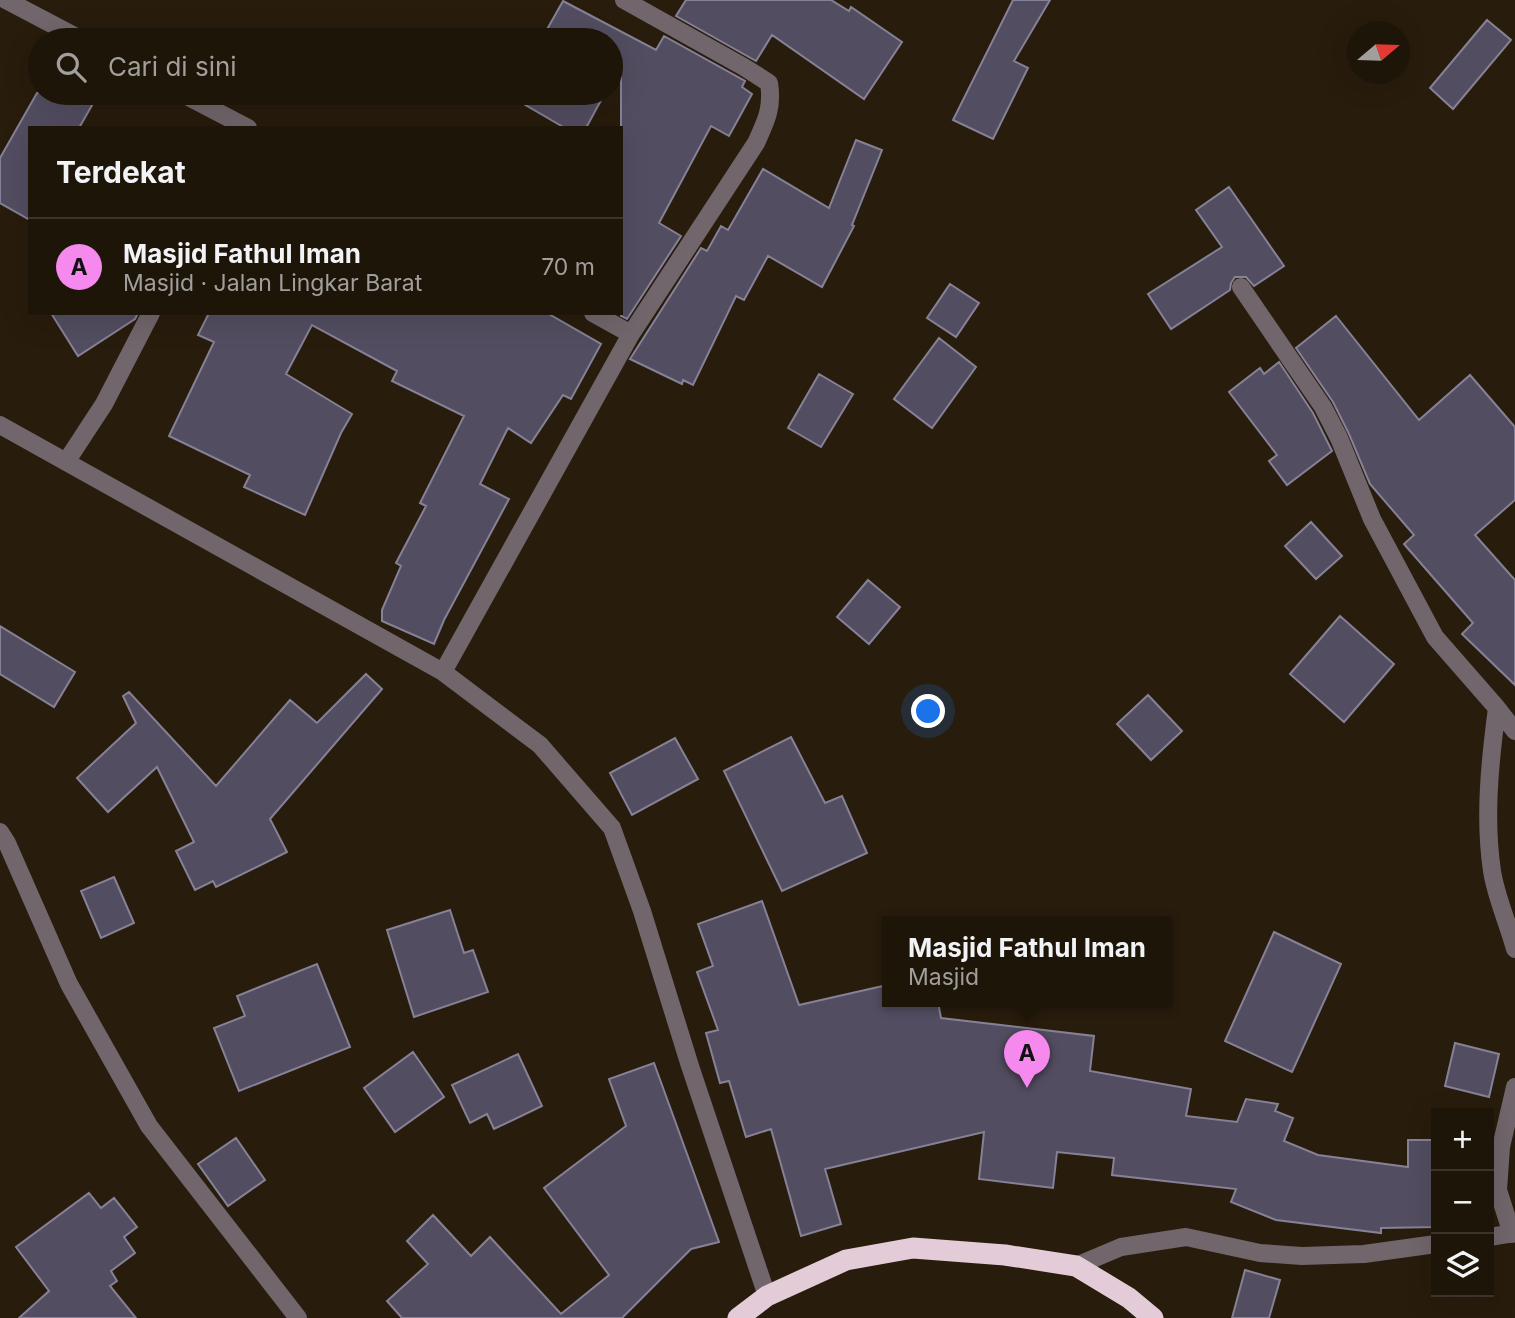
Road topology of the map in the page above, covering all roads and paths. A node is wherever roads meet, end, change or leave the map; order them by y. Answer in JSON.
{"nodes":[{"id":1,"x":6,"y":0,"type":"edge"},
{"id":2,"x":624,"y":0,"type":"edge"},
{"id":3,"x":59,"y":28,"type":"edge"},
{"id":4,"x":204,"y":105,"type":"edge"},
{"id":5,"x":244,"y":126,"type":"edge"},
{"id":6,"x":1241,"y":287,"type":"dead end"},
{"id":7,"x":150,"y":315,"type":"edge"},
{"id":8,"x":597,"y":315,"type":"edge"},
{"id":9,"x":631,"y":334,"type":"junction"},
{"id":10,"x":0,"y":425,"type":"edge"},
{"id":11,"x":66,"y":462,"type":"junction"},
{"id":12,"x":443,"y":672,"type":"junction"},
{"id":13,"x":1497,"y":708,"type":"junction"},
{"id":14,"x":1515,"y":731,"type":"edge"},
{"id":15,"x":0,"y":832,"type":"edge"},
{"id":16,"x":1515,"y":949,"type":"edge"},
{"id":17,"x":1515,"y":1087,"type":"edge"},
{"id":18,"x":1513,"y":1233,"type":"edge"},
{"id":19,"x":1494,"y":1236,"type":"edge"},
{"id":20,"x":1431,"y":1245,"type":"edge"},
{"id":21,"x":1076,"y":1266,"type":"junction"},
{"id":22,"x":767,"y":1296,"type":"junction"},
{"id":23,"x":298,"y":1318,"type":"edge"},
{"id":24,"x":738,"y":1318,"type":"edge"},
{"id":25,"x":1153,"y":1318,"type":"edge"}],
"edges":[{"from":1,"to":3,"type":"street"},
{"from":2,"to":9,"type":"street"},
{"from":4,"to":5,"type":"street"},
{"from":6,"to":13,"type":"street"},
{"from":7,"to":11,"type":"street"},
{"from":8,"to":9,"type":"street"},
{"from":9,"to":12,"type":"street"},
{"from":10,"to":11,"type":"street"},
{"from":11,"to":12,"type":"street"},
{"from":12,"to":22,"type":"street"},
{"from":13,"to":14,"type":"street"},
{"from":13,"to":16,"type":"street"},
{"from":15,"to":23,"type":"street"},
{"from":17,"to":18,"type":"street"},
{"from":18,"to":19,"type":"street"},
{"from":20,"to":21,"type":"street"},
{"from":21,"to":22,"type":"highway"},
{"from":21,"to":25,"type":"highway"},
{"from":22,"to":24,"type":"highway"}]}
